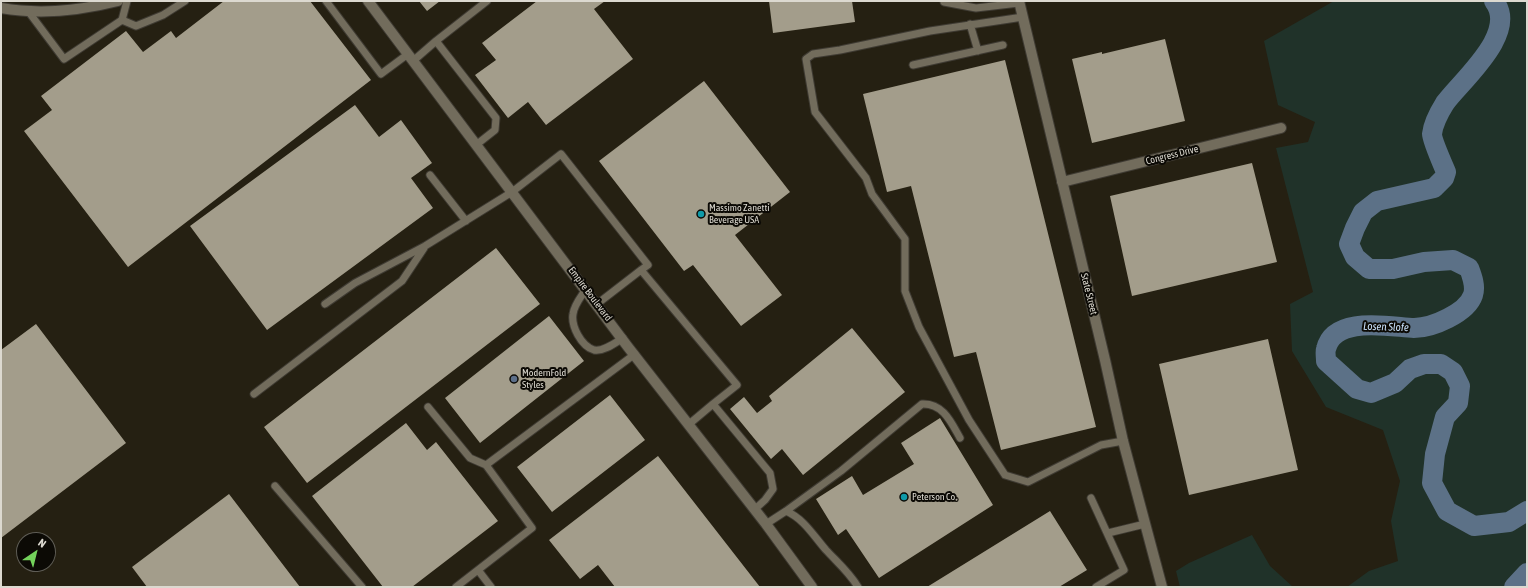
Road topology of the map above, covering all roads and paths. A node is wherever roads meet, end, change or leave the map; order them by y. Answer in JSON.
{"nodes":[{"id":1,"x":118,"y":1,"type":"edge"},
{"id":2,"x":127,"y":1,"type":"edge"},
{"id":3,"x":185,"y":1,"type":"edge"},
{"id":4,"x":326,"y":1,"type":"edge"},
{"id":5,"x":368,"y":1,"type":"edge"},
{"id":6,"x":487,"y":1,"type":"edge"},
{"id":7,"x":944,"y":2,"type":"edge"},
{"id":8,"x":1019,"y":2,"type":"edge"},
{"id":9,"x":1,"y":8,"type":"edge"},
{"id":10,"x":28,"y":11,"type":"junction"},
{"id":11,"x":1023,"y":17,"type":"junction"},
{"id":12,"x":122,"y":20,"type":"junction"},
{"id":13,"x":970,"y":24,"type":"junction"},
{"id":14,"x":436,"y":41,"type":"junction"},
{"id":15,"x":1003,"y":45,"type":"dead end"},
{"id":16,"x":978,"y":51,"type":"junction"},
{"id":17,"x":410,"y":57,"type":"junction"},
{"id":18,"x":913,"y":65,"type":"dead end"},
{"id":19,"x":1281,"y":128,"type":"dead end"},
{"id":20,"x":476,"y":145,"type":"junction"},
{"id":21,"x":430,"y":175,"type":"dead end"},
{"id":22,"x":1062,"y":182,"type":"junction"},
{"id":23,"x":512,"y":192,"type":"junction"},
{"id":24,"x":466,"y":221,"type":"junction"},
{"id":25,"x":425,"y":246,"type":"junction"},
{"id":26,"x":641,"y":270,"type":"junction"},
{"id":27,"x":586,"y":289,"type":"junction"},
{"id":28,"x":325,"y":304,"type":"dead end"},
{"id":29,"x":597,"y":304,"type":"junction"},
{"id":30,"x":622,"y":338,"type":"junction"},
{"id":31,"x":635,"y":354,"type":"junction"},
{"id":32,"x":254,"y":394,"type":"dead end"},
{"id":33,"x":713,"y":404,"type":"junction"},
{"id":34,"x":428,"y":407,"type":"dead end"},
{"id":35,"x":688,"y":425,"type":"junction"},
{"id":36,"x":960,"y":438,"type":"dead end"},
{"id":37,"x":1123,"y":441,"type":"junction"},
{"id":38,"x":486,"y":465,"type":"junction"},
{"id":39,"x":275,"y":486,"type":"dead end"},
{"id":40,"x":1091,"y":498,"type":"dead end"},
{"id":41,"x":754,"y":510,"type":"junction"},
{"id":42,"x":786,"y":511,"type":"junction"},
{"id":43,"x":766,"y":524,"type":"junction"},
{"id":44,"x":1145,"y":524,"type":"junction"},
{"id":45,"x":1108,"y":533,"type":"junction"},
{"id":46,"x":478,"y":570,"type":"junction"},
{"id":47,"x":362,"y":587,"type":"edge"},
{"id":48,"x":456,"y":587,"type":"edge"},
{"id":49,"x":491,"y":587,"type":"edge"},
{"id":50,"x":812,"y":587,"type":"edge"},
{"id":51,"x":858,"y":587,"type":"edge"},
{"id":52,"x":1096,"y":587,"type":"edge"},
{"id":53,"x":1162,"y":587,"type":"edge"}],
"edges":[{"from":1,"to":10,"type":"street"},
{"from":2,"to":12,"type":"lane"},
{"from":3,"to":12,"type":"lane"},
{"from":4,"to":17,"type":"lane"},
{"from":5,"to":17,"type":"street","name":"Empire Boulevard"},
{"from":6,"to":14,"type":"lane"},
{"from":7,"to":8,"type":"lane"},
{"from":8,"to":11,"type":"street","name":"State Street"},
{"from":9,"to":10,"type":"street"},
{"from":10,"to":12,"type":"lane"},
{"from":11,"to":13,"type":"lane"},
{"from":11,"to":22,"type":"street","name":"State Street"},
{"from":13,"to":16,"type":"lane"},
{"from":13,"to":37,"type":"lane"},
{"from":14,"to":17,"type":"lane"},
{"from":14,"to":20,"type":"lane"},
{"from":15,"to":16,"type":"lane"},
{"from":16,"to":18,"type":"lane"},
{"from":17,"to":20,"type":"street","name":"Empire Boulevard"},
{"from":19,"to":22,"type":"street","name":"Congress Drive"},
{"from":20,"to":23,"type":"street","name":"Empire Boulevard"},
{"from":21,"to":24,"type":"lane"},
{"from":22,"to":37,"type":"street","name":"State Street"},
{"from":23,"to":24,"type":"lane"},
{"from":23,"to":26,"type":"lane"},
{"from":23,"to":27,"type":"street","name":"Empire Boulevard"},
{"from":24,"to":25,"type":"lane"},
{"from":25,"to":28,"type":"lane"},
{"from":25,"to":32,"type":"lane"},
{"from":26,"to":29,"type":"lane"},
{"from":26,"to":33,"type":"lane"},
{"from":27,"to":29,"type":"street","name":"Empire Boulevard"},
{"from":27,"to":30,"type":"lane"},
{"from":29,"to":30,"type":"street","name":"Empire Boulevard"},
{"from":30,"to":31,"type":"street","name":"Empire Boulevard"},
{"from":31,"to":35,"type":"street","name":"Empire Boulevard"},
{"from":31,"to":38,"type":"lane"},
{"from":33,"to":35,"type":"lane"},
{"from":33,"to":41,"type":"lane"},
{"from":34,"to":38,"type":"lane"},
{"from":35,"to":41,"type":"street","name":"Empire Boulevard"},
{"from":36,"to":42,"type":"lane"},
{"from":37,"to":44,"type":"street","name":"State Street"},
{"from":38,"to":46,"type":"lane"},
{"from":39,"to":47,"type":"lane"},
{"from":40,"to":45,"type":"lane"},
{"from":41,"to":43,"type":"street","name":"Empire Boulevard"},
{"from":42,"to":43,"type":"lane"},
{"from":42,"to":51,"type":"lane"},
{"from":43,"to":50,"type":"street","name":"Empire Boulevard"},
{"from":44,"to":45,"type":"lane"},
{"from":44,"to":53,"type":"street","name":"State Street"},
{"from":45,"to":52,"type":"lane"},
{"from":46,"to":48,"type":"lane"},
{"from":46,"to":49,"type":"lane"}]}
